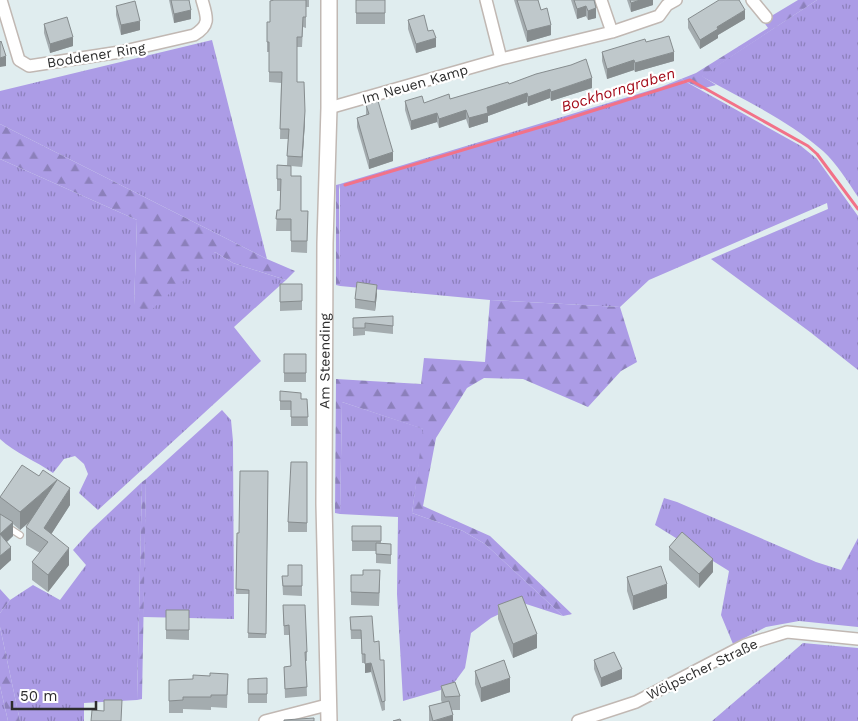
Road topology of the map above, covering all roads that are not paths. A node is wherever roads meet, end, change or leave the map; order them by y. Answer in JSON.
{"nodes":[{"id":1,"x":1,"y":0,"type":"edge"},
{"id":2,"x":202,"y":0,"type":"edge"},
{"id":3,"x":329,"y":0,"type":"edge"},
{"id":4,"x":486,"y":0,"type":"edge"},
{"id":5,"x":602,"y":0,"type":"edge"},
{"id":6,"x":676,"y":0,"type":"edge"},
{"id":7,"x":752,"y":0,"type":"edge"},
{"id":8,"x":766,"y":17,"type":"dead end"},
{"id":9,"x":612,"y":32,"type":"junction"},
{"id":10,"x":501,"y":59,"type":"junction"},
{"id":11,"x":329,"y":108,"type":"junction"},
{"id":12,"x":0,"y":522,"type":"edge"},
{"id":13,"x":20,"y":535,"type":"dead end"},
{"id":14,"x":858,"y":639,"type":"edge"},
{"id":15,"x":327,"y":705,"type":"junction"},
{"id":16,"x":265,"y":721,"type":"edge"},
{"id":17,"x":329,"y":721,"type":"edge"},
{"id":18,"x":578,"y":721,"type":"edge"}],
"edges":[{"from":1,"to":2,"type":"street","name":"Boddener Ring"},
{"from":3,"to":11,"type":"street","name":"Am Steending"},
{"from":4,"to":10,"type":"street"},
{"from":5,"to":9,"type":"street"},
{"from":6,"to":9,"type":"street","name":"Im Neuen Kamp"},
{"from":7,"to":8,"type":"street"},
{"from":9,"to":10,"type":"street","name":"Im Neuen Kamp"},
{"from":10,"to":11,"type":"street","name":"Im Neuen Kamp"},
{"from":11,"to":15,"type":"street","name":"Am Steending"},
{"from":12,"to":13,"type":"lane"},
{"from":14,"to":18,"type":"street","name":"Wölpscher Straße"},
{"from":15,"to":16,"type":"street"},
{"from":15,"to":17,"type":"street","name":"Am Steending"}]}
